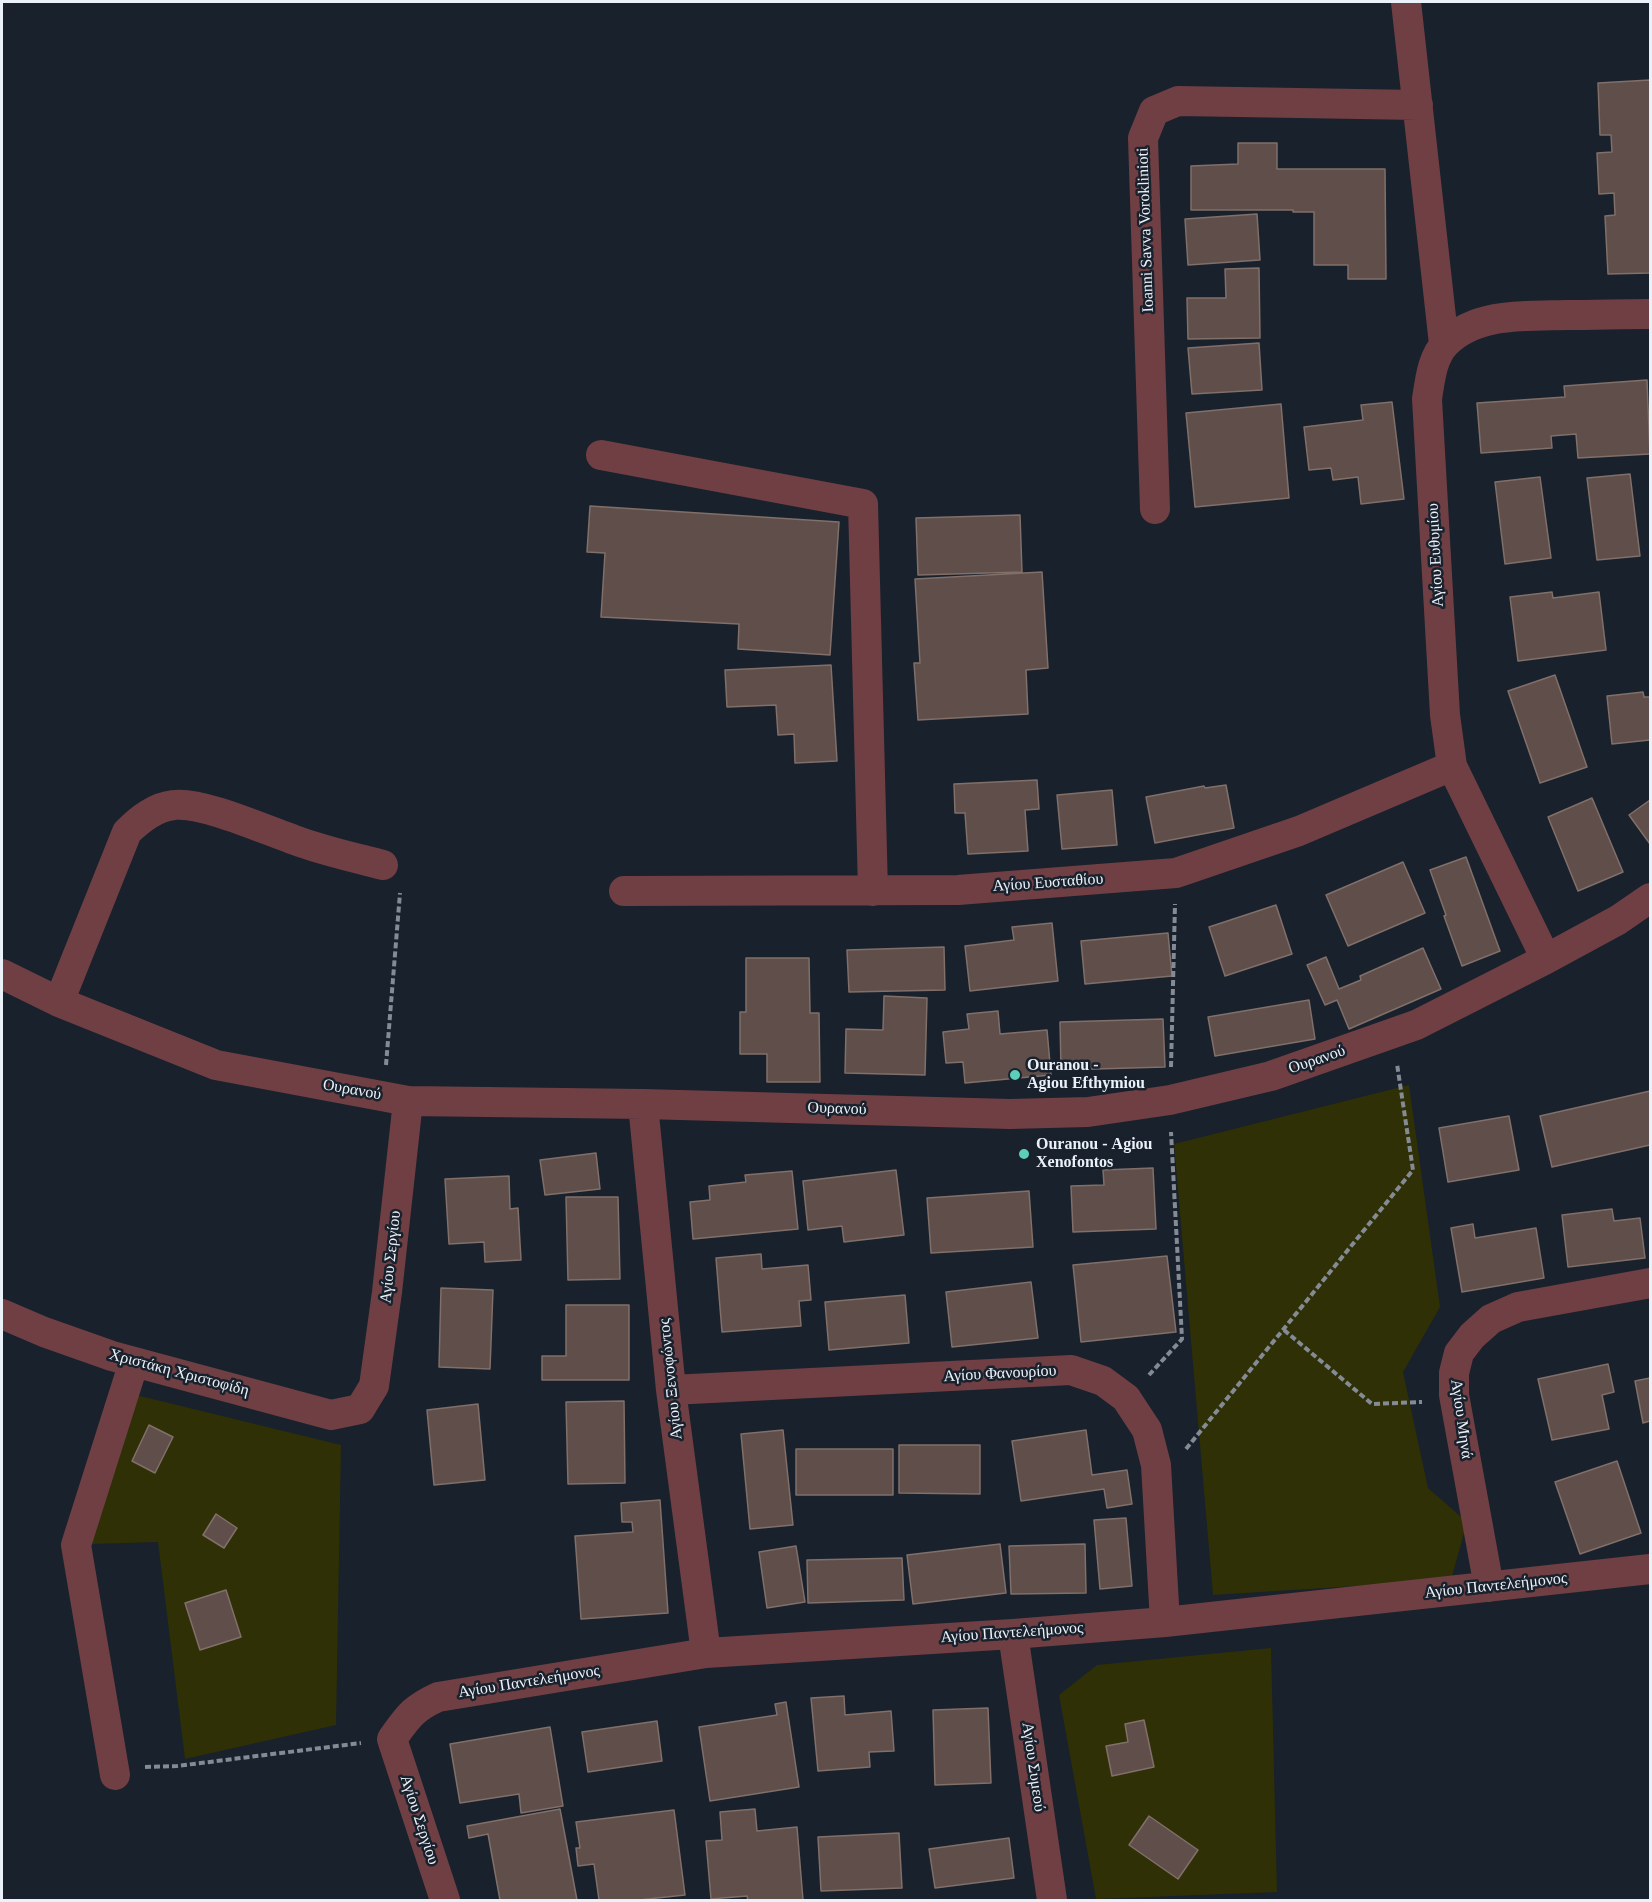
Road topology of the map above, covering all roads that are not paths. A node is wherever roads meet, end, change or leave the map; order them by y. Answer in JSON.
{"nodes":[{"id":1,"x":1406,"y":2,"type":"edge"},
{"id":2,"x":1418,"y":105,"type":"junction"},
{"id":3,"x":1650,"y":314,"type":"edge"},
{"id":4,"x":1444,"y":344,"type":"junction"},
{"id":5,"x":601,"y":455,"type":"dead end"},
{"id":6,"x":1155,"y":509,"type":"dead end"},
{"id":7,"x":1452,"y":766,"type":"junction"},
{"id":8,"x":383,"y":865,"type":"road end"},
{"id":9,"x":624,"y":891,"type":"dead end"},
{"id":10,"x":873,"y":891,"type":"junction"},
{"id":11,"x":1650,"y":898,"type":"edge"},
{"id":12,"x":1546,"y":959,"type":"junction"},
{"id":13,"x":2,"y":974,"type":"edge"},
{"id":14,"x":59,"y":1002,"type":"junction"},
{"id":15,"x":395,"y":1098,"type":"junction"},
{"id":16,"x":643,"y":1104,"type":"junction"},
{"id":17,"x":1650,"y":1283,"type":"edge"},
{"id":18,"x":2,"y":1314,"type":"edge"},
{"id":19,"x":134,"y":1362,"type":"junction"},
{"id":20,"x":671,"y":1390,"type":"junction"},
{"id":21,"x":360,"y":1409,"type":"joint"},
{"id":22,"x":1650,"y":1569,"type":"edge"},
{"id":23,"x":1490,"y":1587,"type":"junction"},
{"id":24,"x":1165,"y":1622,"type":"junction"},
{"id":25,"x":1013,"y":1634,"type":"junction"},
{"id":26,"x":706,"y":1653,"type":"junction"},
{"id":27,"x":392,"y":1739,"type":"joint"},
{"id":28,"x":114,"y":1772,"type":"road end"},
{"id":29,"x":445,"y":1900,"type":"edge"},
{"id":30,"x":1052,"y":1900,"type":"edge"}],
"edges":[{"from":1,"to":2,"type":"street"},
{"from":2,"to":4,"type":"street"},
{"from":2,"to":6,"type":"street","name":"Ioanni Savva Voroklinioti"},
{"from":3,"to":4,"type":"street"},
{"from":4,"to":7,"type":"street","name":"Αγίου Ευθυμίου"},
{"from":5,"to":10,"type":"street"},
{"from":7,"to":10,"type":"street","name":"Αγίου Ευσταθίου"},
{"from":7,"to":12,"type":"street","name":"Αγίου Ευθυμίου"},
{"from":8,"to":14,"type":"street"},
{"from":9,"to":10,"type":"street","name":"Αγίου Ευσταθίου"},
{"from":11,"to":12,"type":"street","name":"Ουρανού"},
{"from":12,"to":16,"type":"street","name":"Ουρανού"},
{"from":13,"to":14,"type":"street","name":"Ουρανού"},
{"from":14,"to":15,"type":"street","name":"Ουρανού"},
{"from":15,"to":16,"type":"street","name":"Ουρανού"},
{"from":15,"to":21,"type":"street","name":"Αγίου Σεργίου"},
{"from":16,"to":20,"type":"street","name":"Αγίου Ξενοφώντος"},
{"from":17,"to":23,"type":"street","name":"Αγίου Μηνά"},
{"from":18,"to":19,"type":"street","name":"Χριστάκη Χριστοφίδη"},
{"from":19,"to":21,"type":"street","name":"Χριστάκη Χριστοφίδη"},
{"from":19,"to":28,"type":"street"},
{"from":20,"to":24,"type":"street","name":"Αγίου Φανουρίου"},
{"from":20,"to":26,"type":"street","name":"Αγίου Ξενοφώντος"},
{"from":22,"to":23,"type":"street","name":"Αγίου Παντελεήμονος"},
{"from":23,"to":24,"type":"street","name":"Αγίου Παντελεήμονος"},
{"from":24,"to":25,"type":"street","name":"Αγίου Παντελεήμονος"},
{"from":25,"to":26,"type":"street","name":"Αγίου Παντελεήμονος"},
{"from":25,"to":30,"type":"street","name":"Αγίου Συμεού"},
{"from":26,"to":27,"type":"street","name":"Αγίου Παντελεήμονος"},
{"from":27,"to":29,"type":"street","name":"Αγίου Σεργίου"}]}
